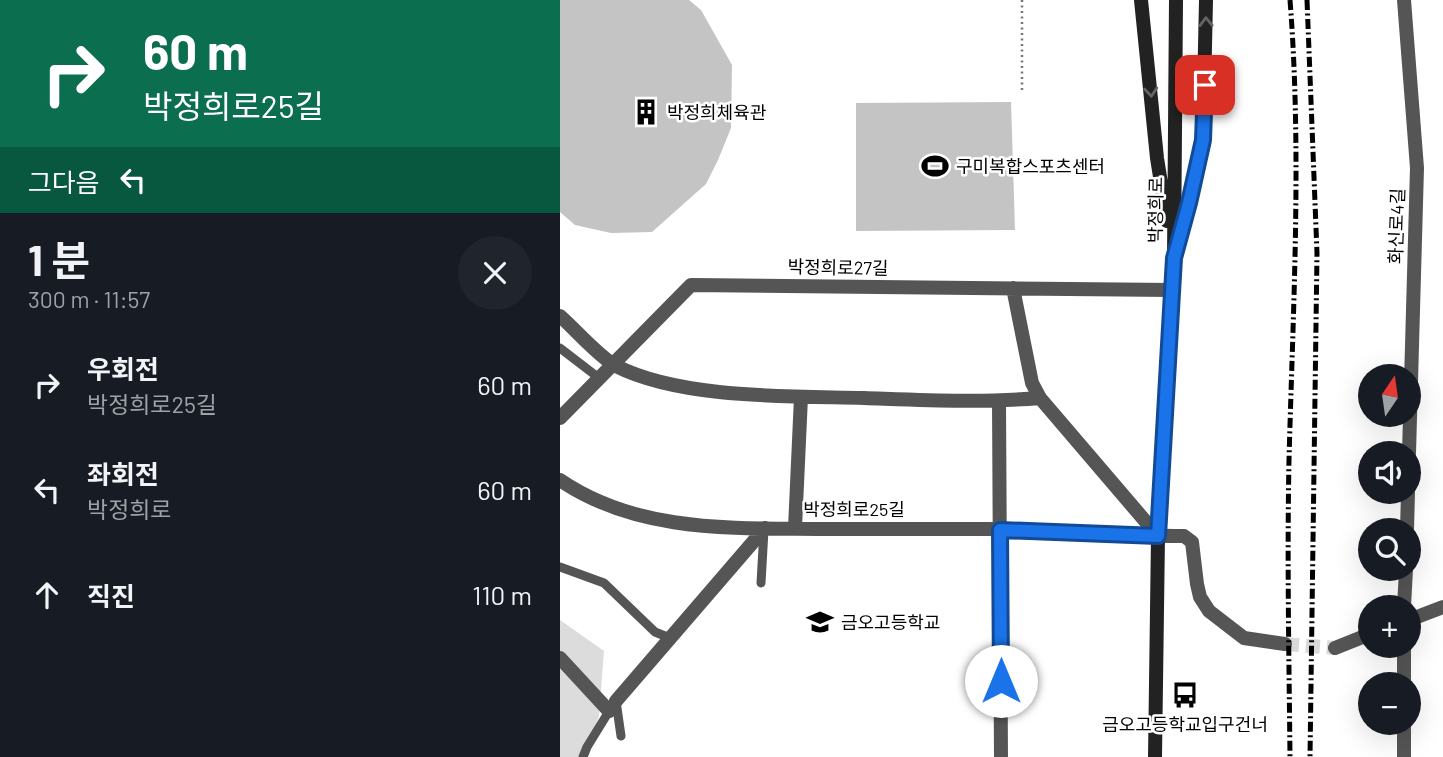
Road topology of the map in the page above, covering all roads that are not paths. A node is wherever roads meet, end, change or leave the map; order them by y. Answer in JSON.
{"nodes":[{"id":1,"x":1141,"y":0,"type":"edge"},
{"id":2,"x":1176,"y":0,"type":"edge"},
{"id":3,"x":1206,"y":0,"type":"edge"},
{"id":4,"x":1404,"y":0,"type":"edge"},
{"id":5,"x":1174,"y":258,"type":"junction"},
{"id":6,"x":1013,"y":288,"type":"junction"},
{"id":7,"x":1172,"y":290,"type":"junction"},
{"id":8,"x":560,"y":316,"type":"edge"},
{"id":9,"x":560,"y":348,"type":"edge"},
{"id":10,"x":613,"y":364,"type":"junction"},
{"id":11,"x":599,"y":379,"type":"junction"},
{"id":12,"x":801,"y":397,"type":"junction"},
{"id":13,"x":1040,"y":398,"type":"junction"},
{"id":14,"x":999,"y":402,"type":"junction"},
{"id":15,"x":560,"y":418,"type":"edge"},
{"id":16,"x":1409,"y":441,"type":"edge"},
{"id":17,"x":560,"y":480,"type":"edge"},
{"id":18,"x":765,"y":528,"type":"junction"},
{"id":19,"x":795,"y":528,"type":"junction"},
{"id":20,"x":1000,"y":530,"type":"junction"},
{"id":21,"x":1158,"y":536,"type":"junction"},
{"id":22,"x":560,"y":567,"type":"edge"},
{"id":23,"x":761,"y":583,"type":"dead end"},
{"id":24,"x":1443,"y":607,"type":"edge"},
{"id":25,"x":1421,"y":615,"type":"edge"},
{"id":26,"x":670,"y":638,"type":"junction"},
{"id":27,"x":1358,"y":639,"type":"edge"},
{"id":28,"x":1285,"y":644,"type":"tunnel mouth"},
{"id":29,"x":1335,"y":648,"type":"tunnel mouth"},
{"id":30,"x":560,"y":658,"type":"edge"},
{"id":31,"x":612,"y":706,"type":"junction"},
{"id":32,"x":1404,"y":735,"type":"edge"},
{"id":33,"x":621,"y":736,"type":"dead end"},
{"id":34,"x":583,"y":757,"type":"edge"},
{"id":35,"x":1001,"y":757,"type":"edge"},
{"id":36,"x":1155,"y":757,"type":"edge"},
{"id":37,"x":1404,"y":757,"type":"edge"}],
"edges":[{"from":1,"to":5,"type":"street","one_way":true},
{"from":2,"to":5,"type":"street","name":"박정희로"},
{"from":5,"to":3,"type":"street","one_way":true},
{"from":4,"to":16,"type":"street","name":"화신로4길"},
{"from":5,"to":7,"type":"street","name":"박정희로"},
{"from":6,"to":7,"type":"street","name":"박정희로27길"},
{"from":6,"to":10,"type":"street","name":"박정희로27길"},
{"from":6,"to":13,"type":"street"},
{"from":7,"to":21,"type":"street","name":"박정희로"},
{"from":8,"to":10,"type":"street"},
{"from":9,"to":11,"type":"lane"},
{"from":10,"to":11,"type":"street","name":"박정희로27길"},
{"from":10,"to":12,"type":"street"},
{"from":11,"to":15,"type":"street","name":"박정희로27길"},
{"from":12,"to":14,"type":"street"},
{"from":12,"to":19,"type":"street"},
{"from":13,"to":14,"type":"street"},
{"from":13,"to":21,"type":"street"},
{"from":14,"to":20,"type":"street"},
{"from":17,"to":18,"type":"street","name":"박정희로25길"},
{"from":18,"to":19,"type":"street","name":"박정희로25길"},
{"from":18,"to":23,"type":"lane"},
{"from":18,"to":26,"type":"street"},
{"from":19,"to":20,"type":"street","name":"박정희로25길"},
{"from":20,"to":21,"type":"street","name":"박정희로25길"},
{"from":20,"to":35,"type":"street"},
{"from":21,"to":28,"type":"street","name":"박정희로25길"},
{"from":21,"to":36,"type":"street","name":"박정희로"},
{"from":22,"to":26,"type":"lane"},
{"from":24,"to":25,"type":"street"},
{"from":26,"to":31,"type":"street"},
{"from":27,"to":29,"type":"street"},
{"from":30,"to":31,"type":"street"},
{"from":31,"to":33,"type":"lane"},
{"from":31,"to":34,"type":"lane"},
{"from":32,"to":37,"type":"street"}]}
